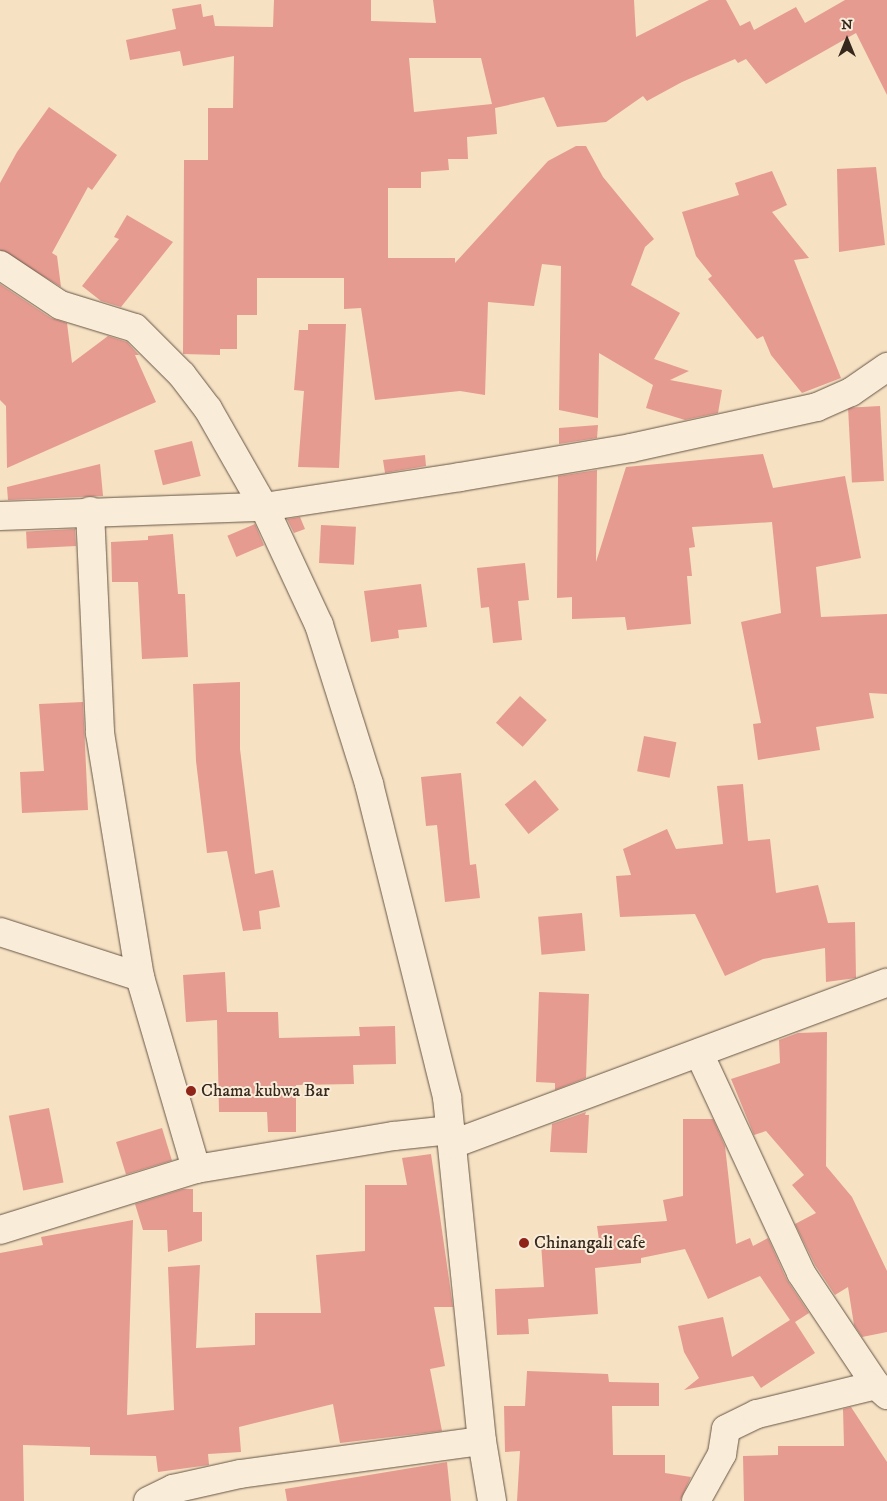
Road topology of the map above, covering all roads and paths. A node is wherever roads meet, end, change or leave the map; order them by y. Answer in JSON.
{"nodes":[{"id":1,"x":0,"y":265,"type":"edge"},
{"id":2,"x":887,"y":367,"type":"edge"},
{"id":3,"x":264,"y":507,"type":"junction"},
{"id":4,"x":90,"y":511,"type":"junction"},
{"id":5,"x":0,"y":516,"type":"edge"},
{"id":6,"x":0,"y":932,"type":"edge"},
{"id":7,"x":140,"y":977,"type":"junction"},
{"id":8,"x":887,"y":982,"type":"edge"},
{"id":9,"x":699,"y":1053,"type":"junction"},
{"id":10,"x":452,"y":1137,"type":"junction"},
{"id":11,"x":196,"y":1169,"type":"junction"},
{"id":12,"x":0,"y":1230,"type":"edge"},
{"id":13,"x":882,"y":1390,"type":"edge"},
{"id":14,"x":482,"y":1441,"type":"junction"},
{"id":15,"x":148,"y":1501,"type":"edge"},
{"id":16,"x":492,"y":1501,"type":"edge"},
{"id":17,"x":696,"y":1501,"type":"edge"}],
"edges":[{"from":1,"to":3,"type":"street"},
{"from":2,"to":3,"type":"street"},
{"from":3,"to":4,"type":"street"},
{"from":3,"to":10,"type":"street"},
{"from":4,"to":5,"type":"street"},
{"from":4,"to":7,"type":"street"},
{"from":6,"to":7,"type":"street"},
{"from":7,"to":11,"type":"street"},
{"from":8,"to":9,"type":"street"},
{"from":9,"to":10,"type":"street"},
{"from":9,"to":13,"type":"street"},
{"from":10,"to":11,"type":"street"},
{"from":10,"to":14,"type":"street"},
{"from":11,"to":12,"type":"street"},
{"from":13,"to":17,"type":"street"},
{"from":14,"to":15,"type":"street"},
{"from":14,"to":16,"type":"street"}]}
